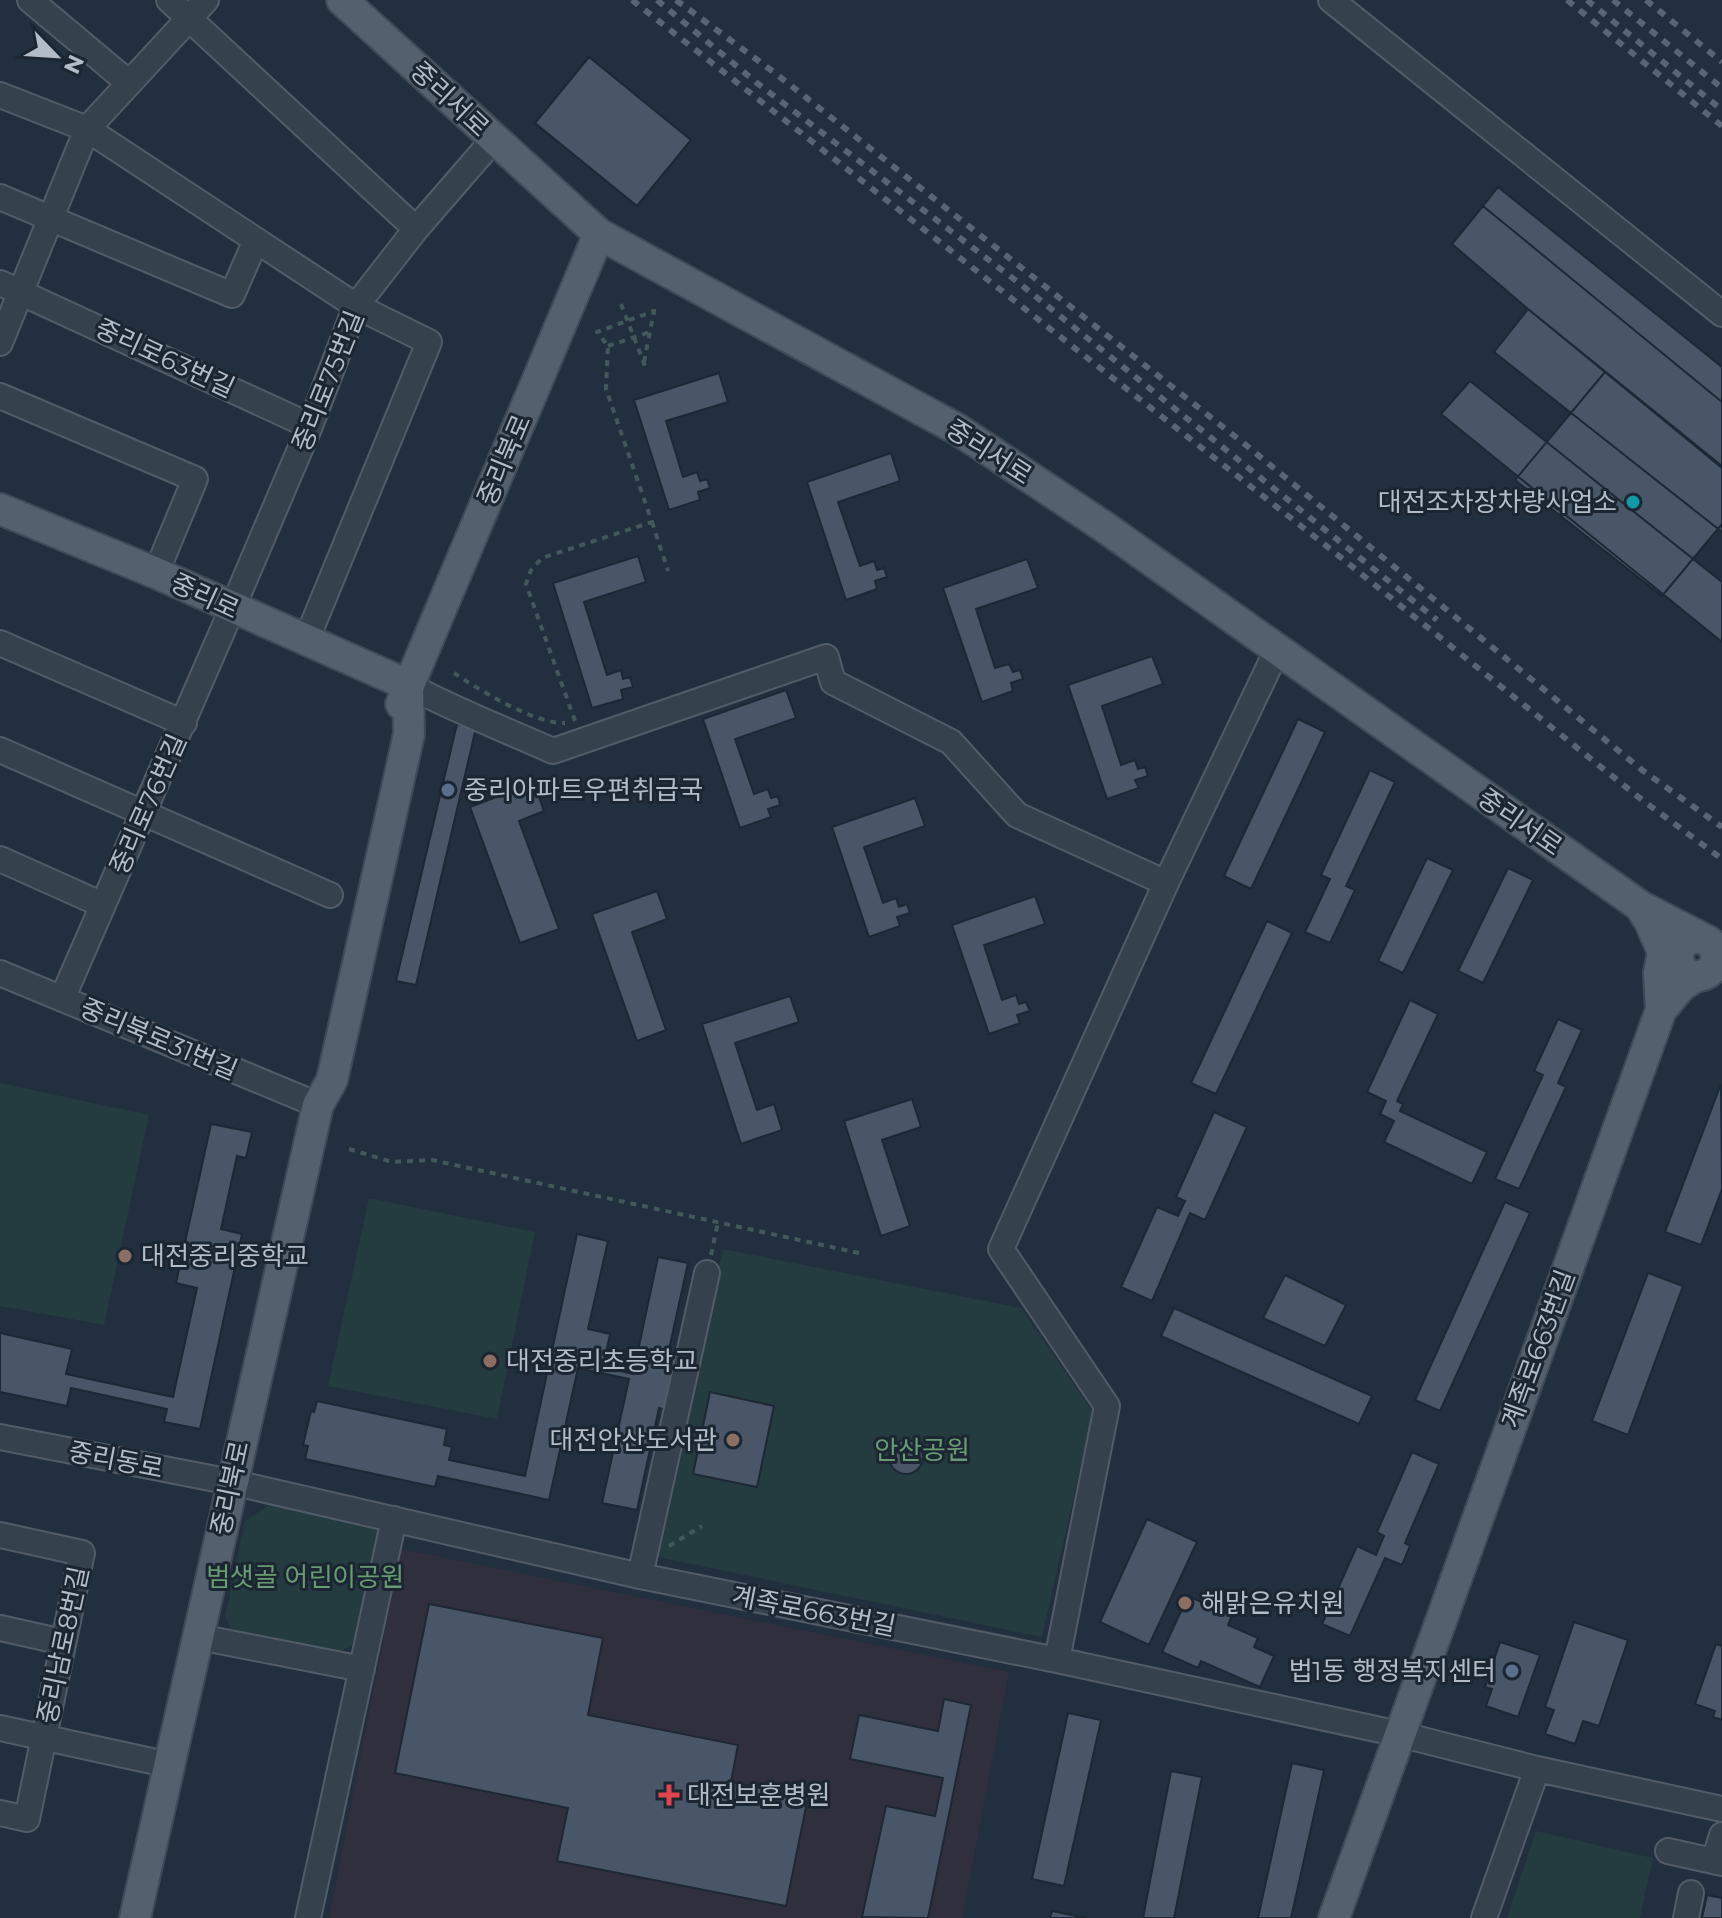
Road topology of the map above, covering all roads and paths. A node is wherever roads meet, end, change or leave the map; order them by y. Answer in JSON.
{"nodes":[{"id":1,"x":30,"y":0,"type":"edge"},
{"id":2,"x":169,"y":0,"type":"edge"},
{"id":3,"x":206,"y":0,"type":"edge"},
{"id":4,"x":342,"y":0,"type":"edge"},
{"id":5,"x":1331,"y":0,"type":"edge"},
{"id":6,"x":190,"y":18,"type":"junction"},
{"id":7,"x":129,"y":83,"type":"junction"},
{"id":8,"x":0,"y":95,"type":"edge"},
{"id":9,"x":87,"y":129,"type":"junction"},
{"id":10,"x":494,"y":139,"type":"junction"},
{"id":11,"x":0,"y":197,"type":"edge"},
{"id":12,"x":51,"y":218,"type":"junction"},
{"id":13,"x":416,"y":229,"type":"junction"},
{"id":14,"x":599,"y":234,"type":"junction"},
{"id":15,"x":256,"y":240,"type":"junction"},
{"id":16,"x":11,"y":287,"type":"edge"},
{"id":17,"x":621,"y":304,"type":"dead end"},
{"id":18,"x":356,"y":306,"type":"junction"},
{"id":19,"x":1722,"y":314,"type":"edge"},
{"id":20,"x":627,"y":321,"type":"junction"},
{"id":21,"x":650,"y":332,"type":"junction"},
{"id":22,"x":634,"y":337,"type":"junction"},
{"id":23,"x":0,"y":343,"type":"edge"},
{"id":24,"x":608,"y":346,"type":"junction"},
{"id":25,"x":644,"y":362,"type":"junction"},
{"id":26,"x":647,"y":371,"type":"dead end"},
{"id":27,"x":0,"y":396,"type":"edge"},
{"id":28,"x":310,"y":426,"type":"junction"},
{"id":29,"x":0,"y":509,"type":"edge"},
{"id":30,"x":652,"y":522,"type":"junction"},
{"id":31,"x":668,"y":571,"type":"dead end"},
{"id":32,"x":156,"y":573,"type":"junction"},
{"id":33,"x":232,"y":609,"type":"junction"},
{"id":34,"x":306,"y":641,"type":"junction"},
{"id":35,"x":0,"y":643,"type":"edge"},
{"id":36,"x":1277,"y":650,"type":"junction"},
{"id":37,"x":454,"y":673,"type":"dead end"},
{"id":38,"x":408,"y":685,"type":"junction"},
{"id":39,"x":184,"y":723,"type":"junction"},
{"id":40,"x":0,"y":750,"type":"edge"},
{"id":41,"x":145,"y":811,"type":"junction"},
{"id":42,"x":0,"y":859,"type":"edge"},
{"id":43,"x":1166,"y":883,"type":"junction"},
{"id":44,"x":330,"y":895,"type":"dead end"},
{"id":45,"x":103,"y":905,"type":"junction"},
{"id":46,"x":1645,"y":914,"type":"junction"},
{"id":47,"x":1704,"y":964,"type":"edge"},
{"id":48,"x":0,"y":973,"type":"edge"},
{"id":49,"x":62,"y":999,"type":"junction"},
{"id":50,"x":1665,"y":1002,"type":"junction"},
{"id":51,"x":318,"y":1105,"type":"junction"},
{"id":52,"x":349,"y":1149,"type":"dead end"},
{"id":53,"x":718,"y":1222,"type":"junction"},
{"id":54,"x":859,"y":1253,"type":"dead end"},
{"id":55,"x":707,"y":1273,"type":"joint"},
{"id":56,"x":0,"y":1437,"type":"edge"},
{"id":57,"x":231,"y":1482,"type":"junction"},
{"id":58,"x":394,"y":1519,"type":"junction"},
{"id":59,"x":702,"y":1526,"type":"dead end"},
{"id":60,"x":0,"y":1535,"type":"edge"},
{"id":61,"x":668,"y":1547,"type":"dead end"},
{"id":62,"x":640,"y":1576,"type":"junction"},
{"id":63,"x":0,"y":1628,"type":"edge"},
{"id":64,"x":199,"y":1637,"type":"junction"},
{"id":65,"x":63,"y":1642,"type":"junction"},
{"id":66,"x":1057,"y":1660,"type":"junction"},
{"id":67,"x":362,"y":1669,"type":"junction"},
{"id":68,"x":0,"y":1728,"type":"edge"},
{"id":69,"x":1399,"y":1734,"type":"junction"},
{"id":70,"x":44,"y":1738,"type":"junction"},
{"id":71,"x":170,"y":1765,"type":"junction"},
{"id":72,"x":1537,"y":1769,"type":"junction"},
{"id":73,"x":1722,"y":1809,"type":"edge"},
{"id":74,"x":0,"y":1813,"type":"edge"},
{"id":75,"x":1722,"y":1835,"type":"edge"},
{"id":76,"x":1668,"y":1851,"type":"dead end"},
{"id":77,"x":1718,"y":1862,"type":"edge"},
{"id":78,"x":1691,"y":1893,"type":"dead end"},
{"id":79,"x":135,"y":1918,"type":"edge"},
{"id":80,"x":308,"y":1918,"type":"edge"},
{"id":81,"x":1334,"y":1918,"type":"edge"},
{"id":82,"x":1484,"y":1918,"type":"edge"},
{"id":83,"x":1686,"y":1918,"type":"edge"}],
"edges":[{"from":1,"to":7,"type":"street"},
{"from":2,"to":6,"type":"street"},
{"from":3,"to":6,"type":"street"},
{"from":4,"to":10,"type":"main road","name":"중리서로"},
{"from":5,"to":19,"type":"street"},
{"from":6,"to":7,"type":"street"},
{"from":6,"to":13,"type":"street"},
{"from":7,"to":9,"type":"street"},
{"from":8,"to":9,"type":"street"},
{"from":9,"to":12,"type":"street"},
{"from":9,"to":15,"type":"street"},
{"from":10,"to":13,"type":"street","name":"중리로75번길"},
{"from":10,"to":14,"type":"main road","name":"중리서로"},
{"from":11,"to":12,"type":"street"},
{"from":12,"to":15,"type":"street"},
{"from":12,"to":16,"type":"street"},
{"from":13,"to":18,"type":"street","name":"중리로75번길"},
{"from":14,"to":36,"type":"main road","name":"중리서로"},
{"from":14,"to":38,"type":"main road","name":"중리북로"},
{"from":15,"to":18,"type":"street"},
{"from":16,"to":23,"type":"street"},
{"from":16,"to":28,"type":"street","name":"중리로63번길"},
{"from":17,"to":20,"type":"path"},
{"from":18,"to":28,"type":"street","name":"중리로75번길"},
{"from":18,"to":34,"type":"street"},
{"from":20,"to":21,"type":"path"},
{"from":20,"to":22,"type":"path"},
{"from":20,"to":24,"type":"path"},
{"from":21,"to":22,"type":"path"},
{"from":21,"to":25,"type":"path"},
{"from":22,"to":24,"type":"path"},
{"from":22,"to":25,"type":"path"},
{"from":24,"to":30,"type":"path"},
{"from":25,"to":26,"type":"path"},
{"from":27,"to":32,"type":"street"},
{"from":28,"to":33,"type":"street","name":"중리로75번길"},
{"from":29,"to":32,"type":"main road","name":"중리로"},
{"from":30,"to":31,"type":"path"},
{"from":30,"to":37,"type":"path"},
{"from":32,"to":33,"type":"main road","name":"중리로"},
{"from":33,"to":34,"type":"main road","name":"중리로"},
{"from":33,"to":39,"type":"street","name":"중리로76번길"},
{"from":34,"to":38,"type":"main road","name":"중리로"},
{"from":35,"to":39,"type":"street"},
{"from":36,"to":43,"type":"street"},
{"from":36,"to":46,"type":"main road","name":"중리서로"},
{"from":38,"to":43,"type":"street"},
{"from":38,"to":51,"type":"main road","name":"중리북로"},
{"from":39,"to":41,"type":"street","name":"중리로76번길"},
{"from":40,"to":41,"type":"street"},
{"from":41,"to":44,"type":"street"},
{"from":41,"to":45,"type":"street","name":"중리로76번길"},
{"from":42,"to":45,"type":"street"},
{"from":43,"to":66,"type":"street"},
{"from":45,"to":49,"type":"street","name":"중리로76번길"},
{"from":46,"to":47,"type":"main road","name":"중리서로"},
{"from":46,"to":50,"type":"main road"},
{"from":47,"to":50,"type":"main road"},
{"from":47,"to":50,"type":"main road"},
{"from":48,"to":49,"type":"street","name":"중리북로31번길"},
{"from":49,"to":51,"type":"street","name":"중리북로31번길"},
{"from":50,"to":69,"type":"main road","name":"계족로663번길"},
{"from":51,"to":57,"type":"main road","name":"중리북로"},
{"from":52,"to":53,"type":"path"},
{"from":53,"to":54,"type":"path"},
{"from":53,"to":55,"type":"path"},
{"from":55,"to":62,"type":"street"},
{"from":56,"to":57,"type":"street","name":"중리동로"},
{"from":57,"to":58,"type":"street","name":"계족로663번길"},
{"from":57,"to":64,"type":"main road","name":"중리북로"},
{"from":58,"to":62,"type":"street","name":"계족로663번길"},
{"from":58,"to":67,"type":"street"},
{"from":59,"to":61,"type":"path"},
{"from":60,"to":65,"type":"street","name":"중리남로8번길"},
{"from":62,"to":66,"type":"street","name":"계족로663번길"},
{"from":63,"to":65,"type":"street"},
{"from":64,"to":67,"type":"street"},
{"from":64,"to":71,"type":"main road","name":"중리북로"},
{"from":65,"to":70,"type":"street","name":"중리남로8번길"},
{"from":66,"to":69,"type":"street","name":"계족로663번길"},
{"from":67,"to":80,"type":"street"},
{"from":68,"to":70,"type":"street","name":"중리남로8번길"},
{"from":69,"to":72,"type":"street","name":"계족로663번길"},
{"from":69,"to":81,"type":"main road","name":"계족로663번길"},
{"from":70,"to":71,"type":"street","name":"중리남로8번길"},
{"from":70,"to":74,"type":"street","name":"중리남로8번길"},
{"from":71,"to":79,"type":"main road","name":"중리북로"},
{"from":72,"to":73,"type":"street","name":"계족로663번길"},
{"from":72,"to":82,"type":"street"},
{"from":75,"to":77,"type":"street"},
{"from":76,"to":77,"type":"street"},
{"from":78,"to":83,"type":"street"}]}
